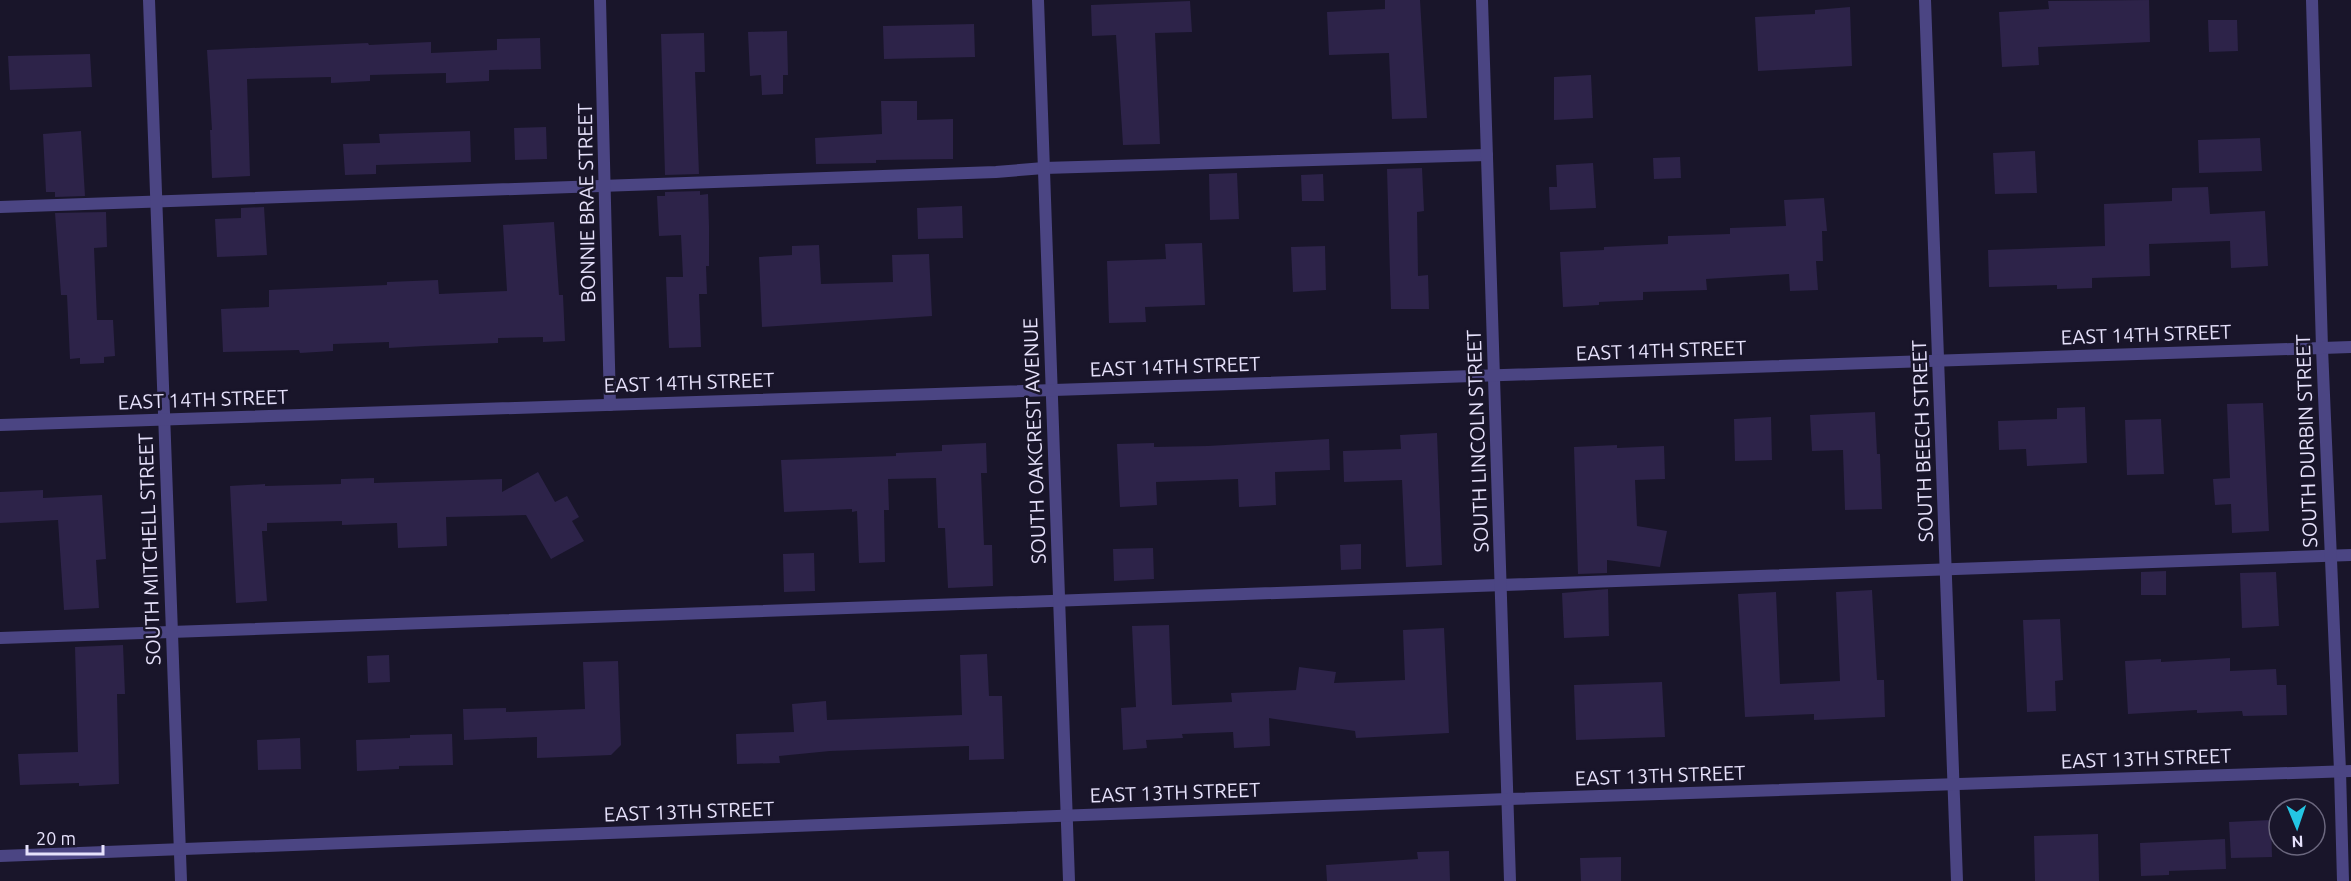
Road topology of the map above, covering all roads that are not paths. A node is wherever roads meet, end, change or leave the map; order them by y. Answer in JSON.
{"nodes":[{"id":1,"x":150,"y":0,"type":"edge"},
{"id":2,"x":600,"y":0,"type":"edge"},
{"id":3,"x":1038,"y":0,"type":"edge"},
{"id":4,"x":1482,"y":0,"type":"edge"},
{"id":5,"x":1925,"y":0,"type":"edge"},
{"id":6,"x":2312,"y":0,"type":"edge"},
{"id":7,"x":1487,"y":155,"type":"junction"},
{"id":8,"x":1044,"y":168,"type":"junction"},
{"id":9,"x":605,"y":186,"type":"junction"},
{"id":10,"x":156,"y":201,"type":"junction"},
{"id":11,"x":0,"y":207,"type":"edge"},
{"id":12,"x":2351,"y":347,"type":"edge"},
{"id":13,"x":2322,"y":348,"type":"junction"},
{"id":14,"x":1938,"y":361,"type":"junction"},
{"id":15,"x":1494,"y":375,"type":"junction"},
{"id":16,"x":1052,"y":390,"type":"junction"},
{"id":17,"x":610,"y":405,"type":"junction"},
{"id":18,"x":164,"y":419,"type":"junction"},
{"id":19,"x":0,"y":425,"type":"edge"},
{"id":20,"x":2351,"y":555,"type":"edge"},
{"id":21,"x":2331,"y":556,"type":"junction"},
{"id":22,"x":1946,"y":570,"type":"junction"},
{"id":23,"x":1501,"y":585,"type":"junction"},
{"id":24,"x":1059,"y":601,"type":"junction"},
{"id":25,"x":172,"y":632,"type":"junction"},
{"id":26,"x":0,"y":638,"type":"edge"},
{"id":27,"x":2346,"y":771,"type":"edge"},
{"id":28,"x":1954,"y":784,"type":"junction"},
{"id":29,"x":1508,"y":799,"type":"junction"},
{"id":30,"x":1067,"y":815,"type":"junction"},
{"id":31,"x":180,"y":850,"type":"junction"},
{"id":32,"x":0,"y":856,"type":"edge"},
{"id":33,"x":181,"y":881,"type":"edge"},
{"id":34,"x":1069,"y":881,"type":"edge"},
{"id":35,"x":1510,"y":881,"type":"edge"},
{"id":36,"x":1957,"y":881,"type":"edge"},
{"id":37,"x":2343,"y":881,"type":"edge"}],
"edges":[{"from":1,"to":10,"type":"street","name":"SOUTH MITCHELL STREET"},
{"from":2,"to":9,"type":"street","name":"BONNIE BRAE STREET"},
{"from":3,"to":8,"type":"street","name":"SOUTH OAKCREST AVENUE"},
{"from":4,"to":7,"type":"street","name":"SOUTH LINCOLN STREET"},
{"from":5,"to":14,"type":"street","name":"SOUTH BEECH STREET"},
{"from":6,"to":13,"type":"street","name":"SOUTH DURBIN STREET"},
{"from":7,"to":8,"type":"street"},
{"from":7,"to":15,"type":"street","name":"SOUTH LINCOLN STREET"},
{"from":8,"to":9,"type":"street"},
{"from":8,"to":16,"type":"street","name":"SOUTH OAKCREST AVENUE"},
{"from":9,"to":10,"type":"street"},
{"from":9,"to":17,"type":"street","name":"BONNIE BRAE STREET"},
{"from":10,"to":11,"type":"street"},
{"from":10,"to":18,"type":"street","name":"SOUTH MITCHELL STREET"},
{"from":12,"to":13,"type":"street","name":"EAST 14TH STREET"},
{"from":13,"to":14,"type":"street","name":"EAST 14TH STREET"},
{"from":13,"to":21,"type":"street","name":"SOUTH DURBIN STREET"},
{"from":14,"to":15,"type":"street","name":"EAST 14TH STREET"},
{"from":14,"to":22,"type":"street","name":"SOUTH BEECH STREET"},
{"from":15,"to":16,"type":"street","name":"EAST 14TH STREET"},
{"from":15,"to":23,"type":"street","name":"SOUTH LINCOLN STREET"},
{"from":16,"to":17,"type":"street","name":"EAST 14TH STREET"},
{"from":16,"to":24,"type":"street","name":"SOUTH OAKCREST AVENUE"},
{"from":17,"to":18,"type":"street","name":"EAST 14TH STREET"},
{"from":18,"to":19,"type":"street","name":"EAST 14TH STREET"},
{"from":18,"to":25,"type":"street","name":"SOUTH MITCHELL STREET"},
{"from":20,"to":21,"type":"street"},
{"from":21,"to":22,"type":"street"},
{"from":21,"to":27,"type":"street","name":"SOUTH DURBIN STREET"},
{"from":22,"to":23,"type":"street"},
{"from":22,"to":28,"type":"street","name":"SOUTH BEECH STREET"},
{"from":23,"to":24,"type":"street"},
{"from":23,"to":29,"type":"street","name":"SOUTH LINCOLN STREET"},
{"from":24,"to":25,"type":"street"},
{"from":24,"to":30,"type":"street","name":"SOUTH OAKCREST AVENUE"},
{"from":25,"to":26,"type":"street"},
{"from":25,"to":31,"type":"street","name":"SOUTH MITCHELL STREET"},
{"from":27,"to":28,"type":"street","name":"EAST 13TH STREET"},
{"from":27,"to":37,"type":"street","name":"SOUTH DURBIN STREET"},
{"from":28,"to":29,"type":"street","name":"EAST 13TH STREET"},
{"from":28,"to":36,"type":"street","name":"SOUTH BEECH STREET"},
{"from":29,"to":30,"type":"street","name":"EAST 13TH STREET"},
{"from":29,"to":35,"type":"street","name":"SOUTH LINCOLN STREET"},
{"from":30,"to":31,"type":"street","name":"EAST 13TH STREET"},
{"from":30,"to":34,"type":"street","name":"SOUTH OAKCREST AVENUE"},
{"from":31,"to":32,"type":"street","name":"EAST 13TH STREET"},
{"from":31,"to":33,"type":"street","name":"SOUTH MITCHELL STREET"}]}
